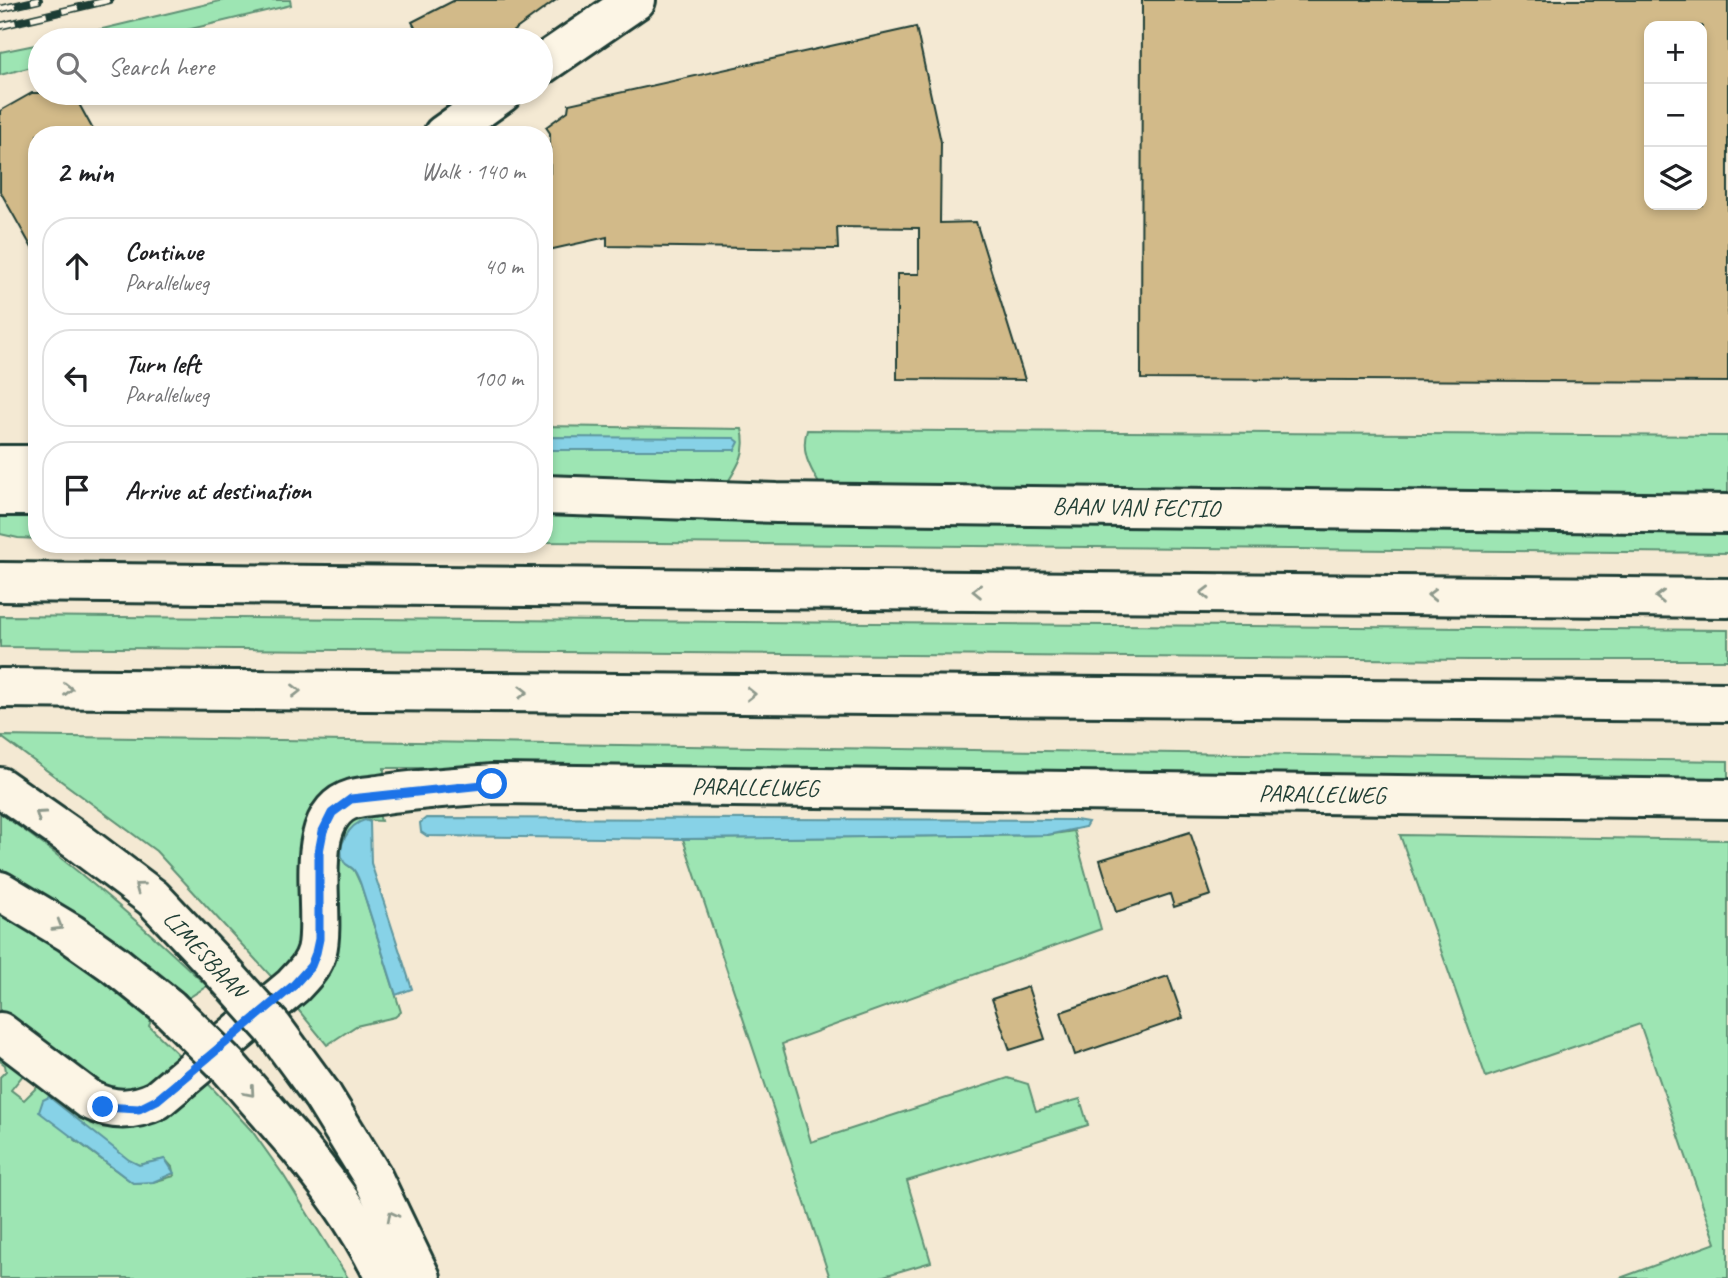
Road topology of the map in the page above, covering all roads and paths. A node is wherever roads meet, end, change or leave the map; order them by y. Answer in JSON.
{"nodes":[{"id":1,"x":636,"y":0,"type":"edge"},
{"id":2,"x":553,"y":57,"type":"edge"},
{"id":3,"x":485,"y":105,"type":"edge"},
{"id":4,"x":456,"y":126,"type":"edge"},
{"id":5,"x":0,"y":465,"type":"edge"},
{"id":6,"x":28,"y":465,"type":"edge"},
{"id":7,"x":553,"y":495,"type":"edge"},
{"id":8,"x":0,"y":496,"type":"edge"},
{"id":9,"x":28,"y":496,"type":"edge"},
{"id":10,"x":1728,"y":514,"type":"edge"},
{"id":11,"x":0,"y":582,"type":"edge"},
{"id":12,"x":1728,"y":598,"type":"edge"},
{"id":13,"x":0,"y":688,"type":"edge"},
{"id":14,"x":1728,"y":702,"type":"edge"},
{"id":15,"x":0,"y":788,"type":"edge"},
{"id":16,"x":1728,"y":800,"type":"edge"},
{"id":17,"x":0,"y":891,"type":"edge"},
{"id":18,"x":0,"y":1032,"type":"edge"},
{"id":19,"x":385,"y":1278,"type":"edge"},
{"id":20,"x":421,"y":1278,"type":"edge"}],
"edges":[{"from":1,"to":2,"type":"main road"},
{"from":3,"to":4,"type":"main road"},
{"from":5,"to":6,"type":"main road"},
{"from":7,"to":10,"type":"main road","name":"BAAN VAN FECTIO"},
{"from":8,"to":9,"type":"main road"},
{"from":12,"to":11,"type":"main road","one_way":true},
{"from":13,"to":14,"type":"main road","one_way":true},
{"from":20,"to":15,"type":"main road","name":"LIMESBAAN","one_way":true,"bridge":true},
{"from":16,"to":18,"type":"main road","name":"PARALLELWEG"},
{"from":17,"to":19,"type":"main road","one_way":true,"bridge":true}]}
